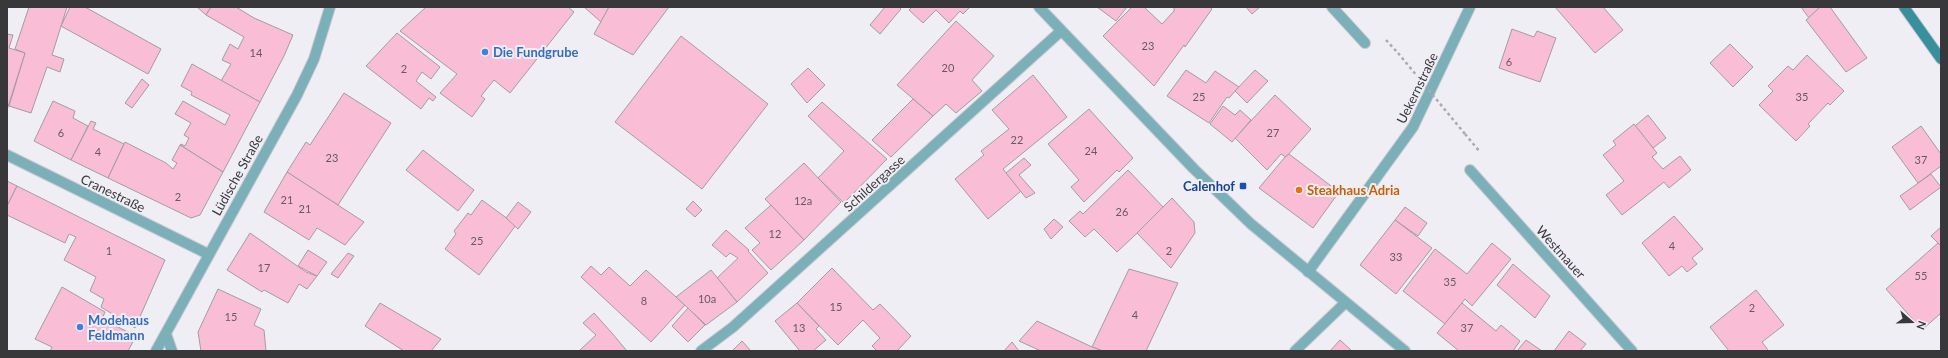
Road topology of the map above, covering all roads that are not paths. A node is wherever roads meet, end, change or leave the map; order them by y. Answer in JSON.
{"nodes":[{"id":1,"x":330,"y":7,"type":"edge"},
{"id":2,"x":1039,"y":7,"type":"edge"},
{"id":3,"x":1332,"y":7,"type":"edge"},
{"id":4,"x":1470,"y":7,"type":"edge"},
{"id":5,"x":1904,"y":7,"type":"edge"},
{"id":6,"x":1061,"y":31,"type":"junction"},
{"id":7,"x":1366,"y":43,"type":"dead end"},
{"id":8,"x":1941,"y":59,"type":"edge"},
{"id":9,"x":7,"y":155,"type":"edge"},
{"id":10,"x":1470,"y":170,"type":"dead end"},
{"id":11,"x":208,"y":254,"type":"junction"},
{"id":12,"x":1308,"y":272,"type":"junction"},
{"id":13,"x":1345,"y":303,"type":"junction"},
{"id":14,"x":166,"y":334,"type":"junction"},
{"id":15,"x":156,"y":351,"type":"edge"},
{"id":16,"x":172,"y":351,"type":"edge"},
{"id":17,"x":702,"y":351,"type":"edge"},
{"id":18,"x":1295,"y":351,"type":"edge"},
{"id":19,"x":1405,"y":351,"type":"edge"},
{"id":20,"x":1632,"y":351,"type":"edge"}],
"edges":[{"from":1,"to":11,"type":"street","name":"Lüdische Straße"},
{"from":2,"to":6,"type":"street"},
{"from":3,"to":7,"type":"street"},
{"from":4,"to":12,"type":"street","name":"Uekernstraße"},
{"from":5,"to":8,"type":"main road"},
{"from":6,"to":12,"type":"street"},
{"from":6,"to":17,"type":"street","name":"Schildergasse"},
{"from":9,"to":11,"type":"street","name":"Cranestraße"},
{"from":10,"to":20,"type":"street","name":"Westmauer"},
{"from":11,"to":14,"type":"street","name":"Lüdische Straße"},
{"from":12,"to":13,"type":"street"},
{"from":13,"to":18,"type":"street"},
{"from":13,"to":19,"type":"street"},
{"from":14,"to":15,"type":"street","name":"Lüdische Straße"},
{"from":14,"to":16,"type":"street"}]}
